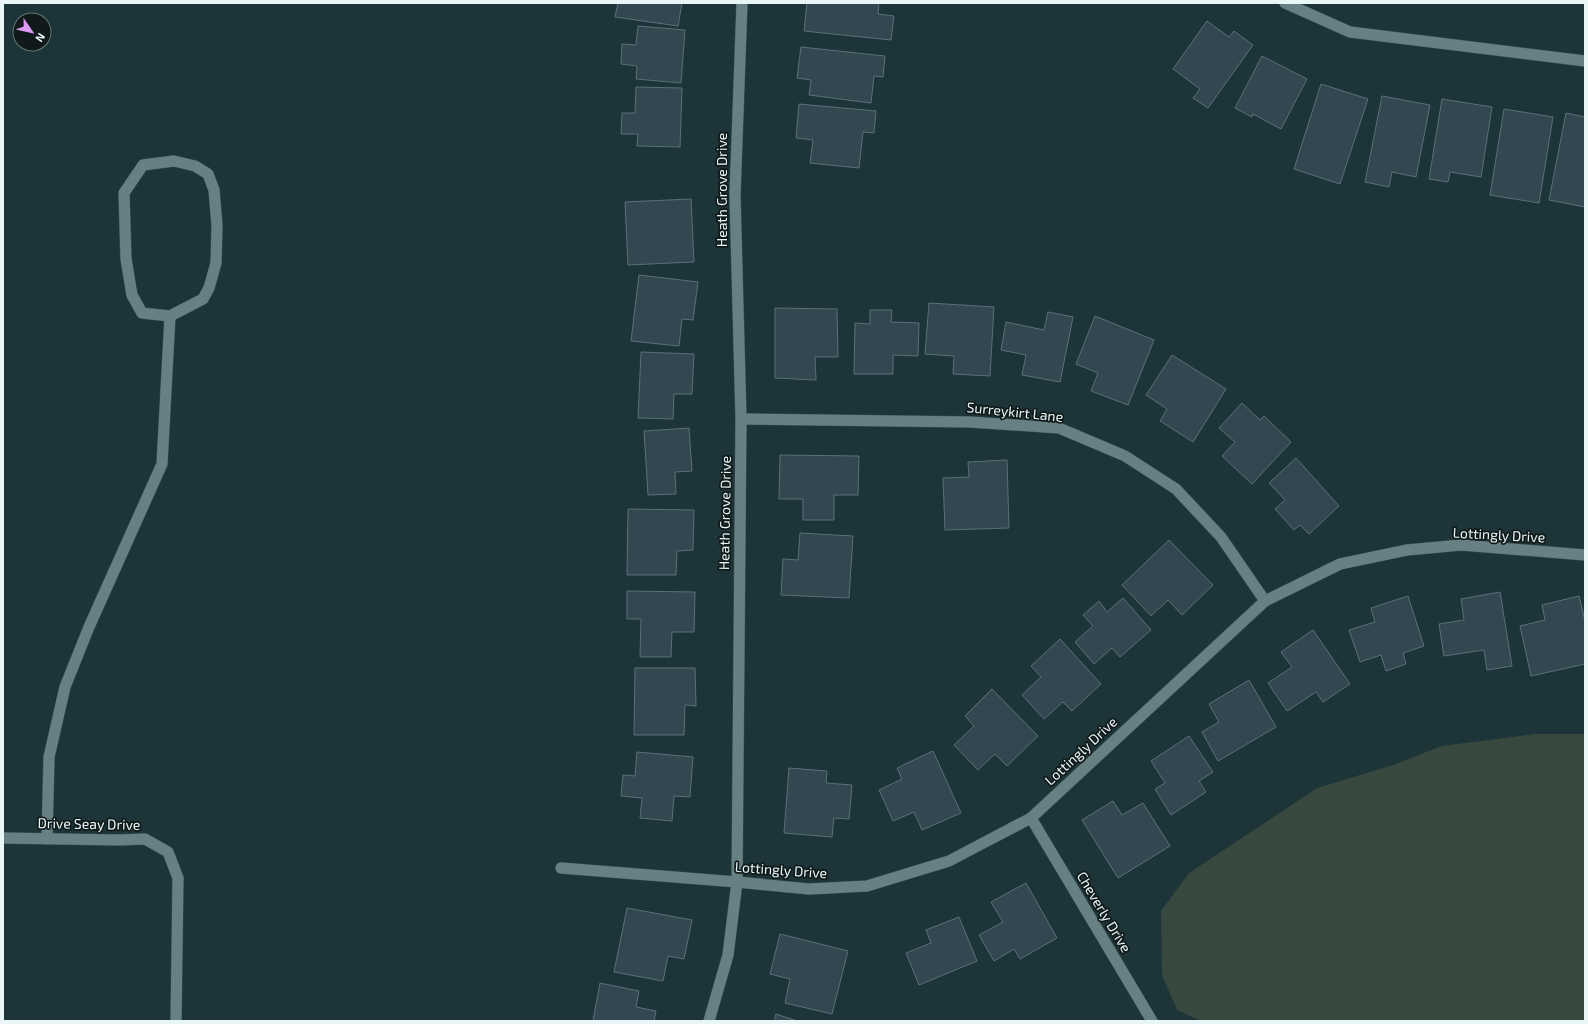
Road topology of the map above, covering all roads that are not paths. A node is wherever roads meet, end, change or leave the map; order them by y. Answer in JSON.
{"nodes":[{"id":1,"x":742,"y":3,"type":"edge"},
{"id":2,"x":1285,"y":3,"type":"edge"},
{"id":3,"x":1585,"y":61,"type":"edge"},
{"id":4,"x":170,"y":316,"type":"junction"},
{"id":5,"x":741,"y":419,"type":"junction"},
{"id":6,"x":1585,"y":555,"type":"edge"},
{"id":7,"x":1265,"y":601,"type":"junction"},
{"id":8,"x":1031,"y":818,"type":"junction"},
{"id":9,"x":3,"y":838,"type":"edge"},
{"id":10,"x":47,"y":839,"type":"junction"},
{"id":11,"x":561,"y":868,"type":"dead end"},
{"id":12,"x":737,"y":882,"type":"junction"},
{"id":13,"x":176,"y":1021,"type":"edge"},
{"id":14,"x":709,"y":1021,"type":"edge"},
{"id":15,"x":1152,"y":1021,"type":"edge"}],
"edges":[{"from":1,"to":5,"type":"street","name":"Heath Grove Drive"},
{"from":2,"to":3,"type":"street"},
{"from":4,"to":4,"type":"street"},
{"from":4,"to":10,"type":"street"},
{"from":5,"to":7,"type":"street","name":"Surreykirt Lane"},
{"from":5,"to":12,"type":"street","name":"Heath Grove Drive"},
{"from":6,"to":7,"type":"street","name":"Lottingly Drive"},
{"from":7,"to":8,"type":"street","name":"Lottingly Drive"},
{"from":8,"to":12,"type":"street","name":"Lottingly Drive"},
{"from":8,"to":15,"type":"street","name":"Cheverly Drive"},
{"from":9,"to":10,"type":"street","name":"Drive Seay Drive"},
{"from":10,"to":13,"type":"street","name":"Drive Seay Drive"},
{"from":11,"to":12,"type":"street","name":"Lottingly Drive"},
{"from":12,"to":14,"type":"street","name":"Heath Grove Drive"}]}
